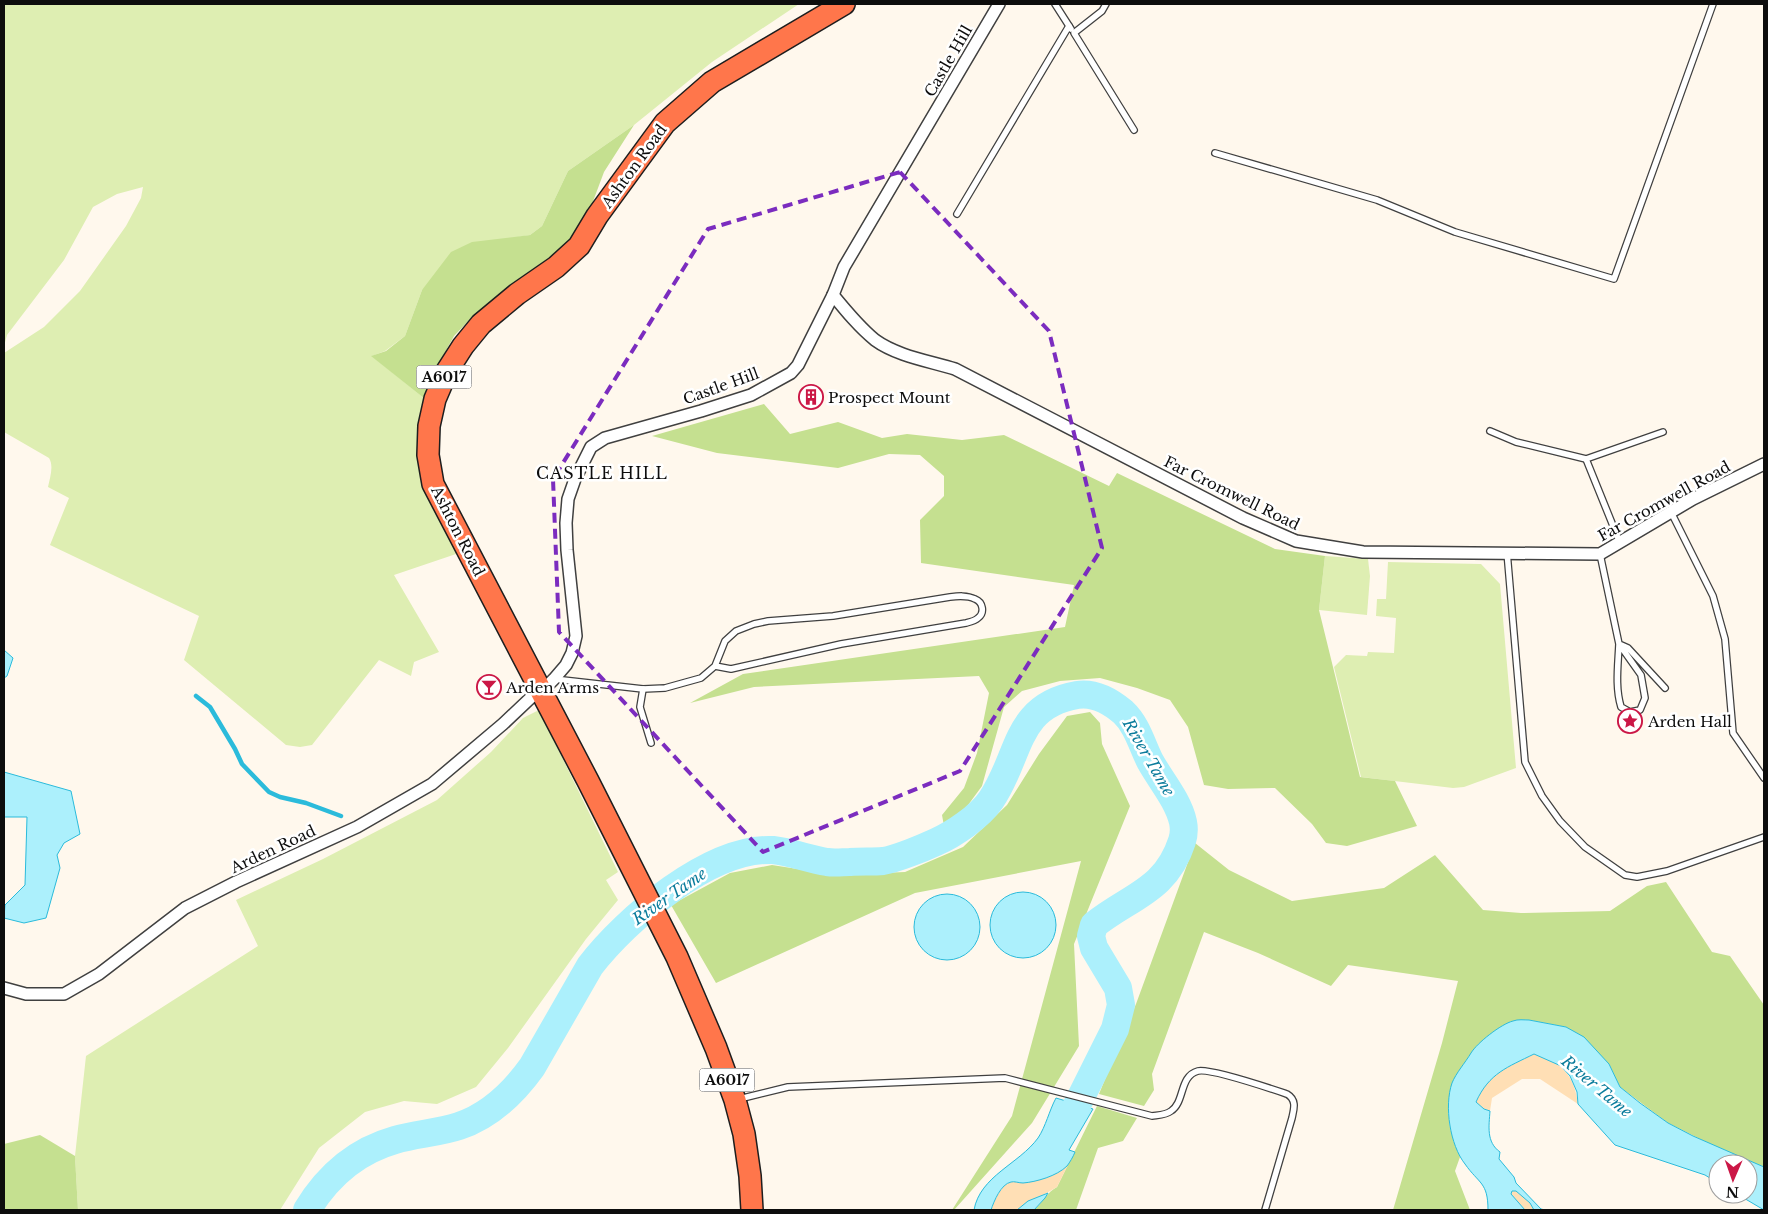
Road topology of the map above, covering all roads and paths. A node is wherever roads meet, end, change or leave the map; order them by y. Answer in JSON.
{"nodes":[{"id":1,"x":844,"y":4,"type":"edge"},
{"id":2,"x":999,"y":4,"type":"edge"},
{"id":3,"x":1055,"y":4,"type":"edge"},
{"id":4,"x":1106,"y":4,"type":"edge"},
{"id":5,"x":1713,"y":4,"type":"edge"},
{"id":6,"x":1069,"y":26,"type":"junction"},
{"id":7,"x":1074,"y":33,"type":"junction"},
{"id":8,"x":1134,"y":130,"type":"dead end"},
{"id":9,"x":1215,"y":152,"type":"dead end"},
{"id":10,"x":957,"y":214,"type":"dead end"},
{"id":11,"x":833,"y":295,"type":"junction"},
{"id":12,"x":1490,"y":432,"type":"dead end"},
{"id":13,"x":1663,"y":432,"type":"dead end"},
{"id":14,"x":1586,"y":459,"type":"junction"},
{"id":15,"x":1764,"y":464,"type":"edge"},
{"id":16,"x":1671,"y":512,"type":"junction"},
{"id":17,"x":1620,"y":543,"type":"junction"},
{"id":18,"x":1507,"y":552,"type":"junction"},
{"id":19,"x":1600,"y":554,"type":"junction"},
{"id":20,"x":1620,"y":644,"type":"junction"},
{"id":21,"x":715,"y":666,"type":"junction"},
{"id":22,"x":547,"y":684,"type":"junction"},
{"id":23,"x":1665,"y":688,"type":"dead end"},
{"id":24,"x":643,"y":689,"type":"junction"},
{"id":25,"x":651,"y":744,"type":"dead end"},
{"id":26,"x":1764,"y":778,"type":"edge"},
{"id":27,"x":1764,"y":837,"type":"edge"},
{"id":28,"x":4,"y":988,"type":"edge"},
{"id":29,"x":735,"y":1100,"type":"junction"},
{"id":30,"x":752,"y":1210,"type":"edge"},
{"id":31,"x":1265,"y":1210,"type":"edge"}],
"edges":[{"from":1,"to":22,"type":"highway","name":"Ashton Road","number":"A6017"},
{"from":2,"to":11,"type":"street","name":"Castle Hill"},
{"from":3,"to":6,"type":"lane"},
{"from":4,"to":7,"type":"lane"},
{"from":5,"to":9,"type":"lane"},
{"from":6,"to":7,"type":"lane"},
{"from":6,"to":10,"type":"lane"},
{"from":7,"to":8,"type":"lane"},
{"from":11,"to":18,"type":"street","name":"Far Cromwell Road"},
{"from":11,"to":22,"type":"street","name":"Castle Hill"},
{"from":12,"to":14,"type":"lane"},
{"from":13,"to":14,"type":"lane"},
{"from":14,"to":17,"type":"lane"},
{"from":15,"to":16,"type":"street","name":"Far Cromwell Road"},
{"from":16,"to":17,"type":"street","name":"Far Cromwell Road"},
{"from":16,"to":26,"type":"lane"},
{"from":17,"to":19,"type":"street","name":"Far Cromwell Road"},
{"from":18,"to":19,"type":"street","name":"Far Cromwell Road"},
{"from":18,"to":27,"type":"lane"},
{"from":19,"to":20,"type":"lane"},
{"from":20,"to":20,"type":"lane"},
{"from":20,"to":23,"type":"lane"},
{"from":21,"to":21,"type":"lane"},
{"from":21,"to":24,"type":"lane"},
{"from":22,"to":24,"type":"lane"},
{"from":22,"to":28,"type":"street","name":"Arden Road"},
{"from":22,"to":29,"type":"highway","name":"Ashton Road","number":"A6017"},
{"from":24,"to":25,"type":"lane"},
{"from":29,"to":30,"type":"highway","number":"A6017"},
{"from":29,"to":31,"type":"lane"}]}
